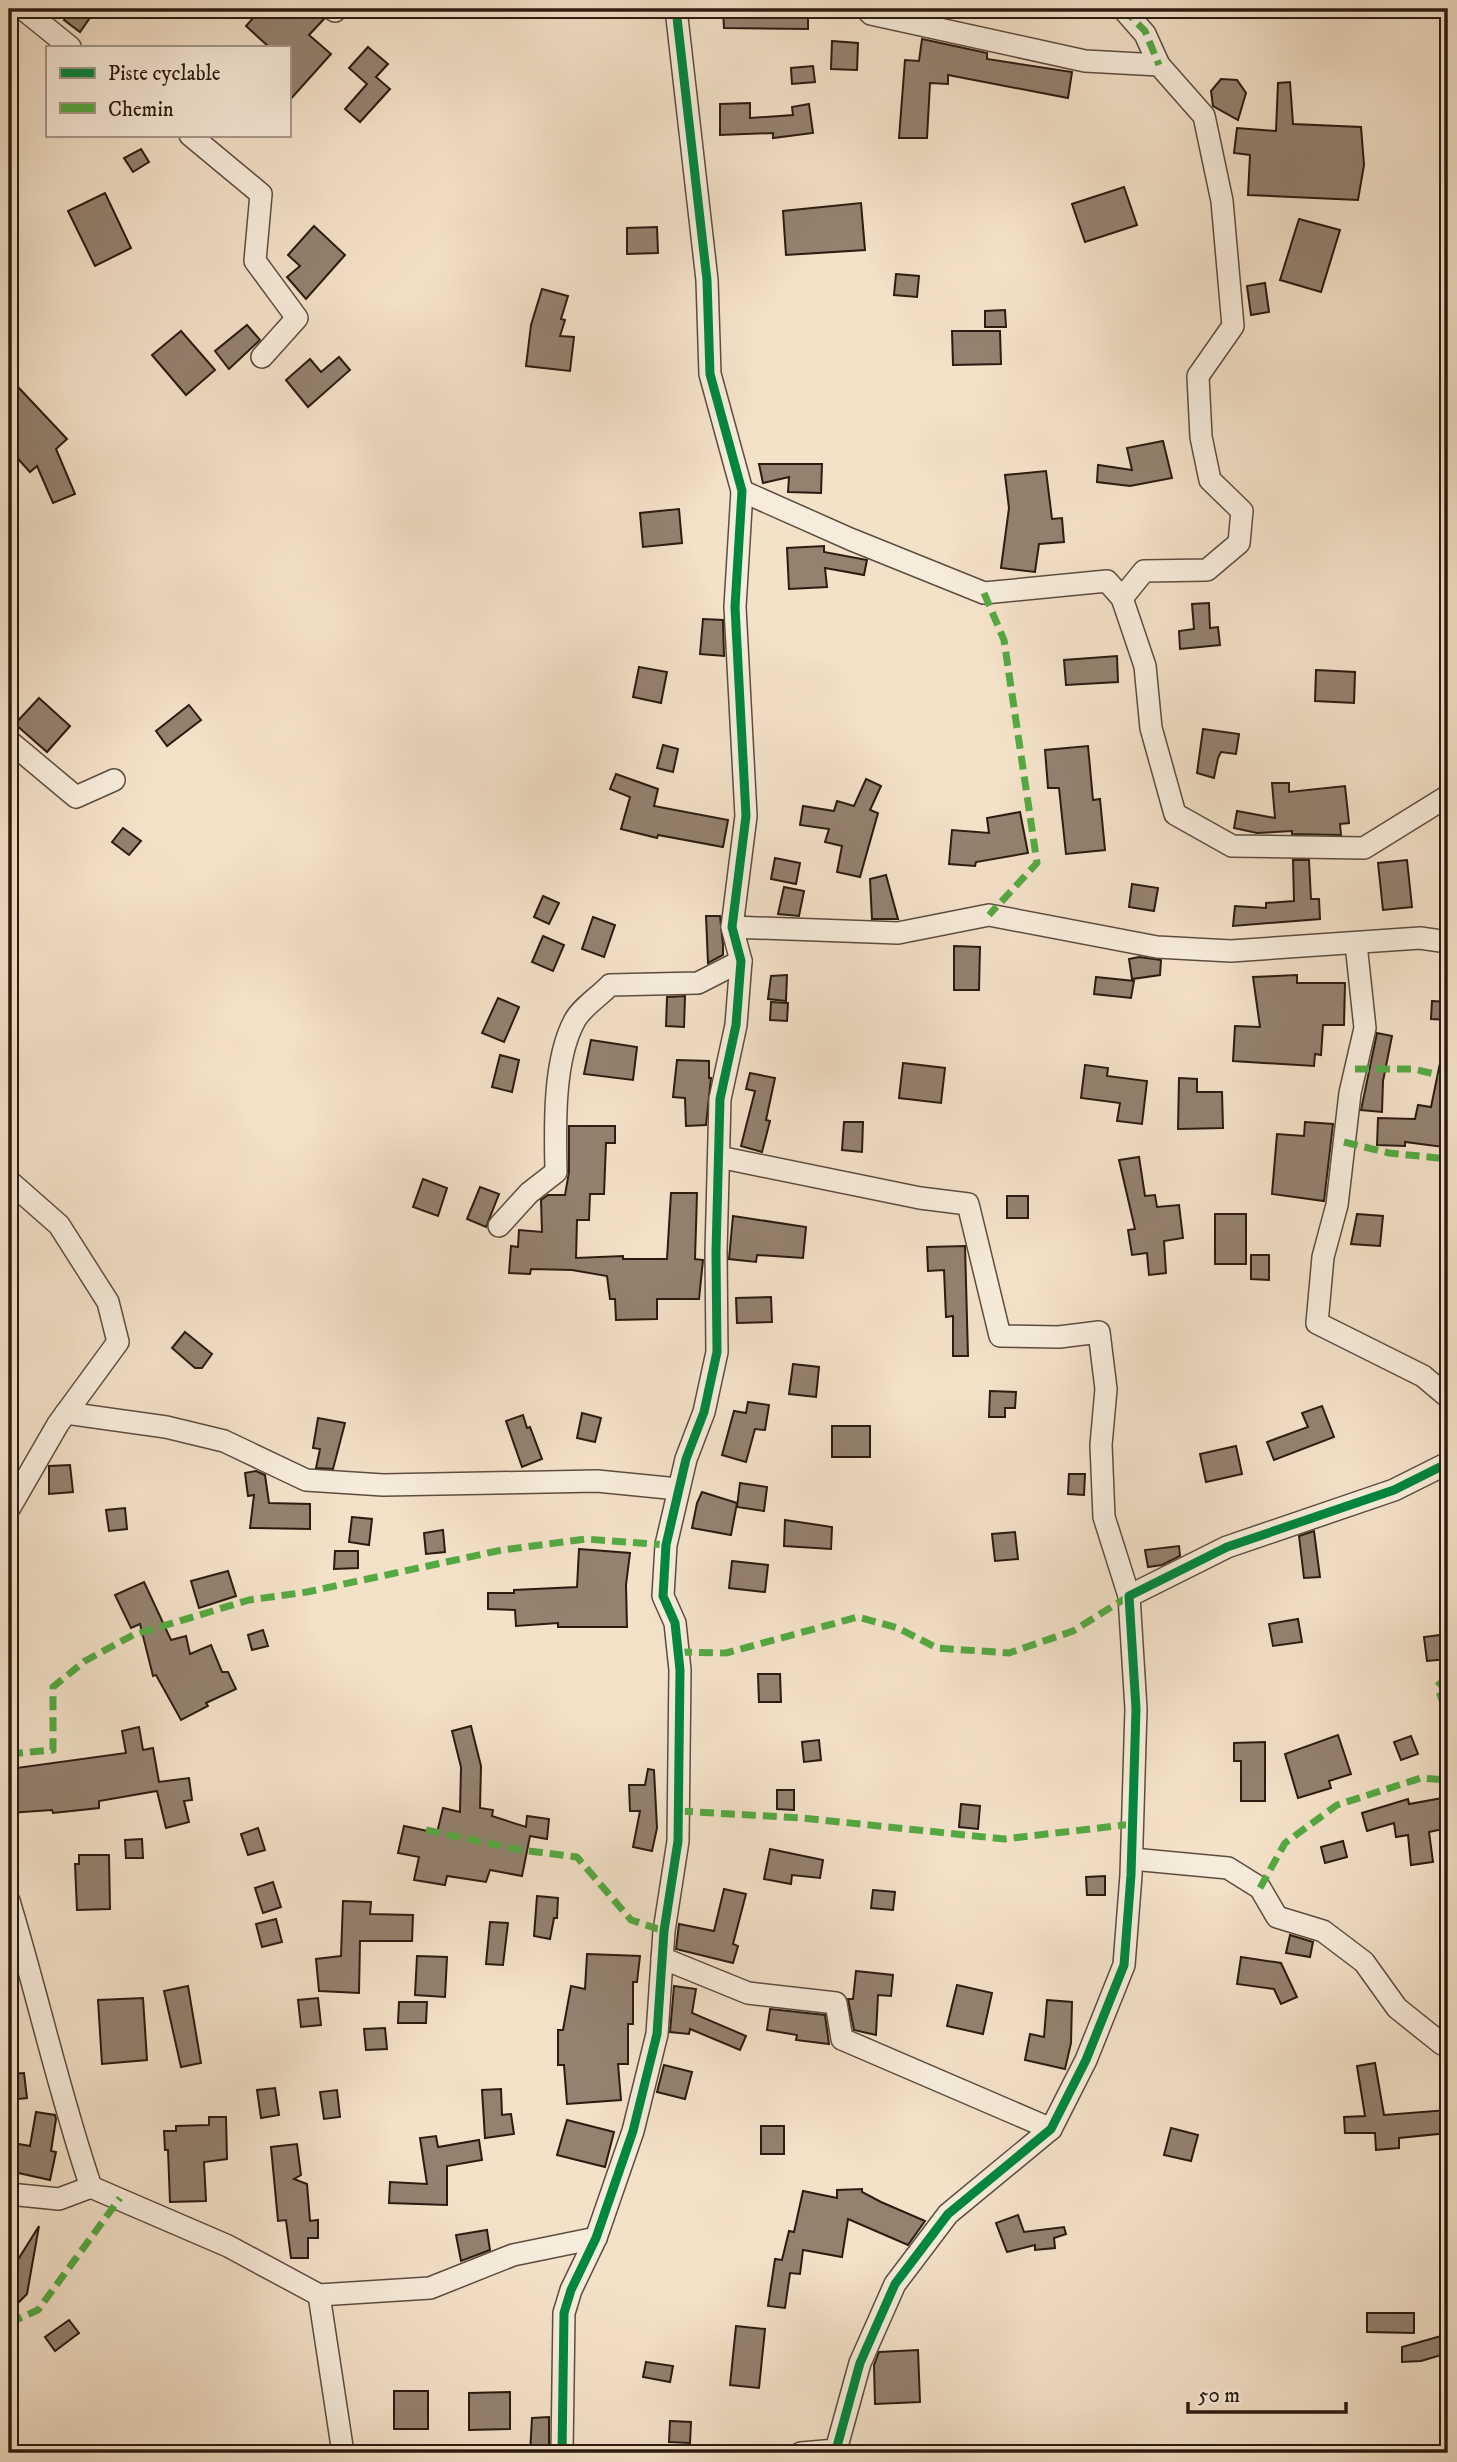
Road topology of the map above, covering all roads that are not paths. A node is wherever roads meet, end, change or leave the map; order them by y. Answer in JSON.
{"nodes":[{"id":1,"x":23,"y":9,"type":"edge"},
{"id":2,"x":676,"y":9,"type":"edge"},
{"id":3,"x":866,"y":9,"type":"edge"},
{"id":4,"x":1123,"y":9,"type":"edge"},
{"id":5,"x":69,"y":46,"type":"edge"},
{"id":6,"x":1159,"y":65,"type":"junction"},
{"id":7,"x":191,"y":136,"type":"edge"},
{"id":8,"x":262,"y":357,"type":"dead end"},
{"id":9,"x":743,"y":491,"type":"junction"},
{"id":10,"x":1122,"y":598,"type":"junction"},
{"id":11,"x":9,"y":741,"type":"edge"},
{"id":12,"x":114,"y":780,"type":"dead end"},
{"id":13,"x":1448,"y":796,"type":"edge"},
{"id":14,"x":732,"y":927,"type":"junction"},
{"id":15,"x":1448,"y":942,"type":"edge"},
{"id":16,"x":1356,"y":944,"type":"junction"},
{"id":17,"x":741,"y":961,"type":"junction"},
{"id":18,"x":719,"y":1157,"type":"junction"},
{"id":19,"x":9,"y":1181,"type":"edge"},
{"id":20,"x":499,"y":1226,"type":"dead end"},
{"id":21,"x":1448,"y":1397,"type":"edge"},
{"id":22,"x":66,"y":1413,"type":"junction"},
{"id":23,"x":1448,"y":1463,"type":"edge"},
{"id":24,"x":678,"y":1489,"type":"junction"},
{"id":25,"x":9,"y":1509,"type":"edge"},
{"id":26,"x":1129,"y":1597,"type":"junction"},
{"id":27,"x":1132,"y":1859,"type":"junction"},
{"id":28,"x":9,"y":1902,"type":"edge"},
{"id":29,"x":662,"y":1958,"type":"junction"},
{"id":30,"x":1448,"y":2043,"type":"edge"},
{"id":31,"x":1051,"y":2129,"type":"junction"},
{"id":32,"x":91,"y":2187,"type":"junction"},
{"id":33,"x":9,"y":2194,"type":"edge"},
{"id":34,"x":596,"y":2238,"type":"junction"},
{"id":35,"x":319,"y":2295,"type":"junction"},
{"id":36,"x":343,"y":2453,"type":"edge"},
{"id":37,"x":562,"y":2453,"type":"edge"},
{"id":38,"x":801,"y":2453,"type":"edge"}],
"edges":[{"from":1,"to":5,"type":"street"},
{"from":2,"to":9,"type":"street"},
{"from":3,"to":6,"type":"street"},
{"from":4,"to":6,"type":"street"},
{"from":6,"to":10,"type":"street"},
{"from":7,"to":8,"type":"street"},
{"from":9,"to":10,"type":"street"},
{"from":9,"to":14,"type":"street"},
{"from":10,"to":13,"type":"street"},
{"from":11,"to":12,"type":"street"},
{"from":14,"to":16,"type":"street"},
{"from":14,"to":17,"type":"street"},
{"from":15,"to":16,"type":"street"},
{"from":16,"to":21,"type":"street"},
{"from":17,"to":18,"type":"street"},
{"from":17,"to":20,"type":"street"},
{"from":18,"to":24,"type":"street"},
{"from":18,"to":26,"type":"street"},
{"from":19,"to":22,"type":"street"},
{"from":22,"to":24,"type":"street"},
{"from":22,"to":25,"type":"street"},
{"from":23,"to":26,"type":"street"},
{"from":24,"to":29,"type":"street"},
{"from":26,"to":27,"type":"street"},
{"from":27,"to":30,"type":"street"},
{"from":27,"to":31,"type":"street"},
{"from":28,"to":32,"type":"street"},
{"from":29,"to":31,"type":"street"},
{"from":29,"to":34,"type":"street"},
{"from":31,"to":38,"type":"street"},
{"from":32,"to":33,"type":"street"},
{"from":32,"to":35,"type":"street"},
{"from":34,"to":35,"type":"street"},
{"from":34,"to":37,"type":"street"},
{"from":35,"to":36,"type":"street"}]}
